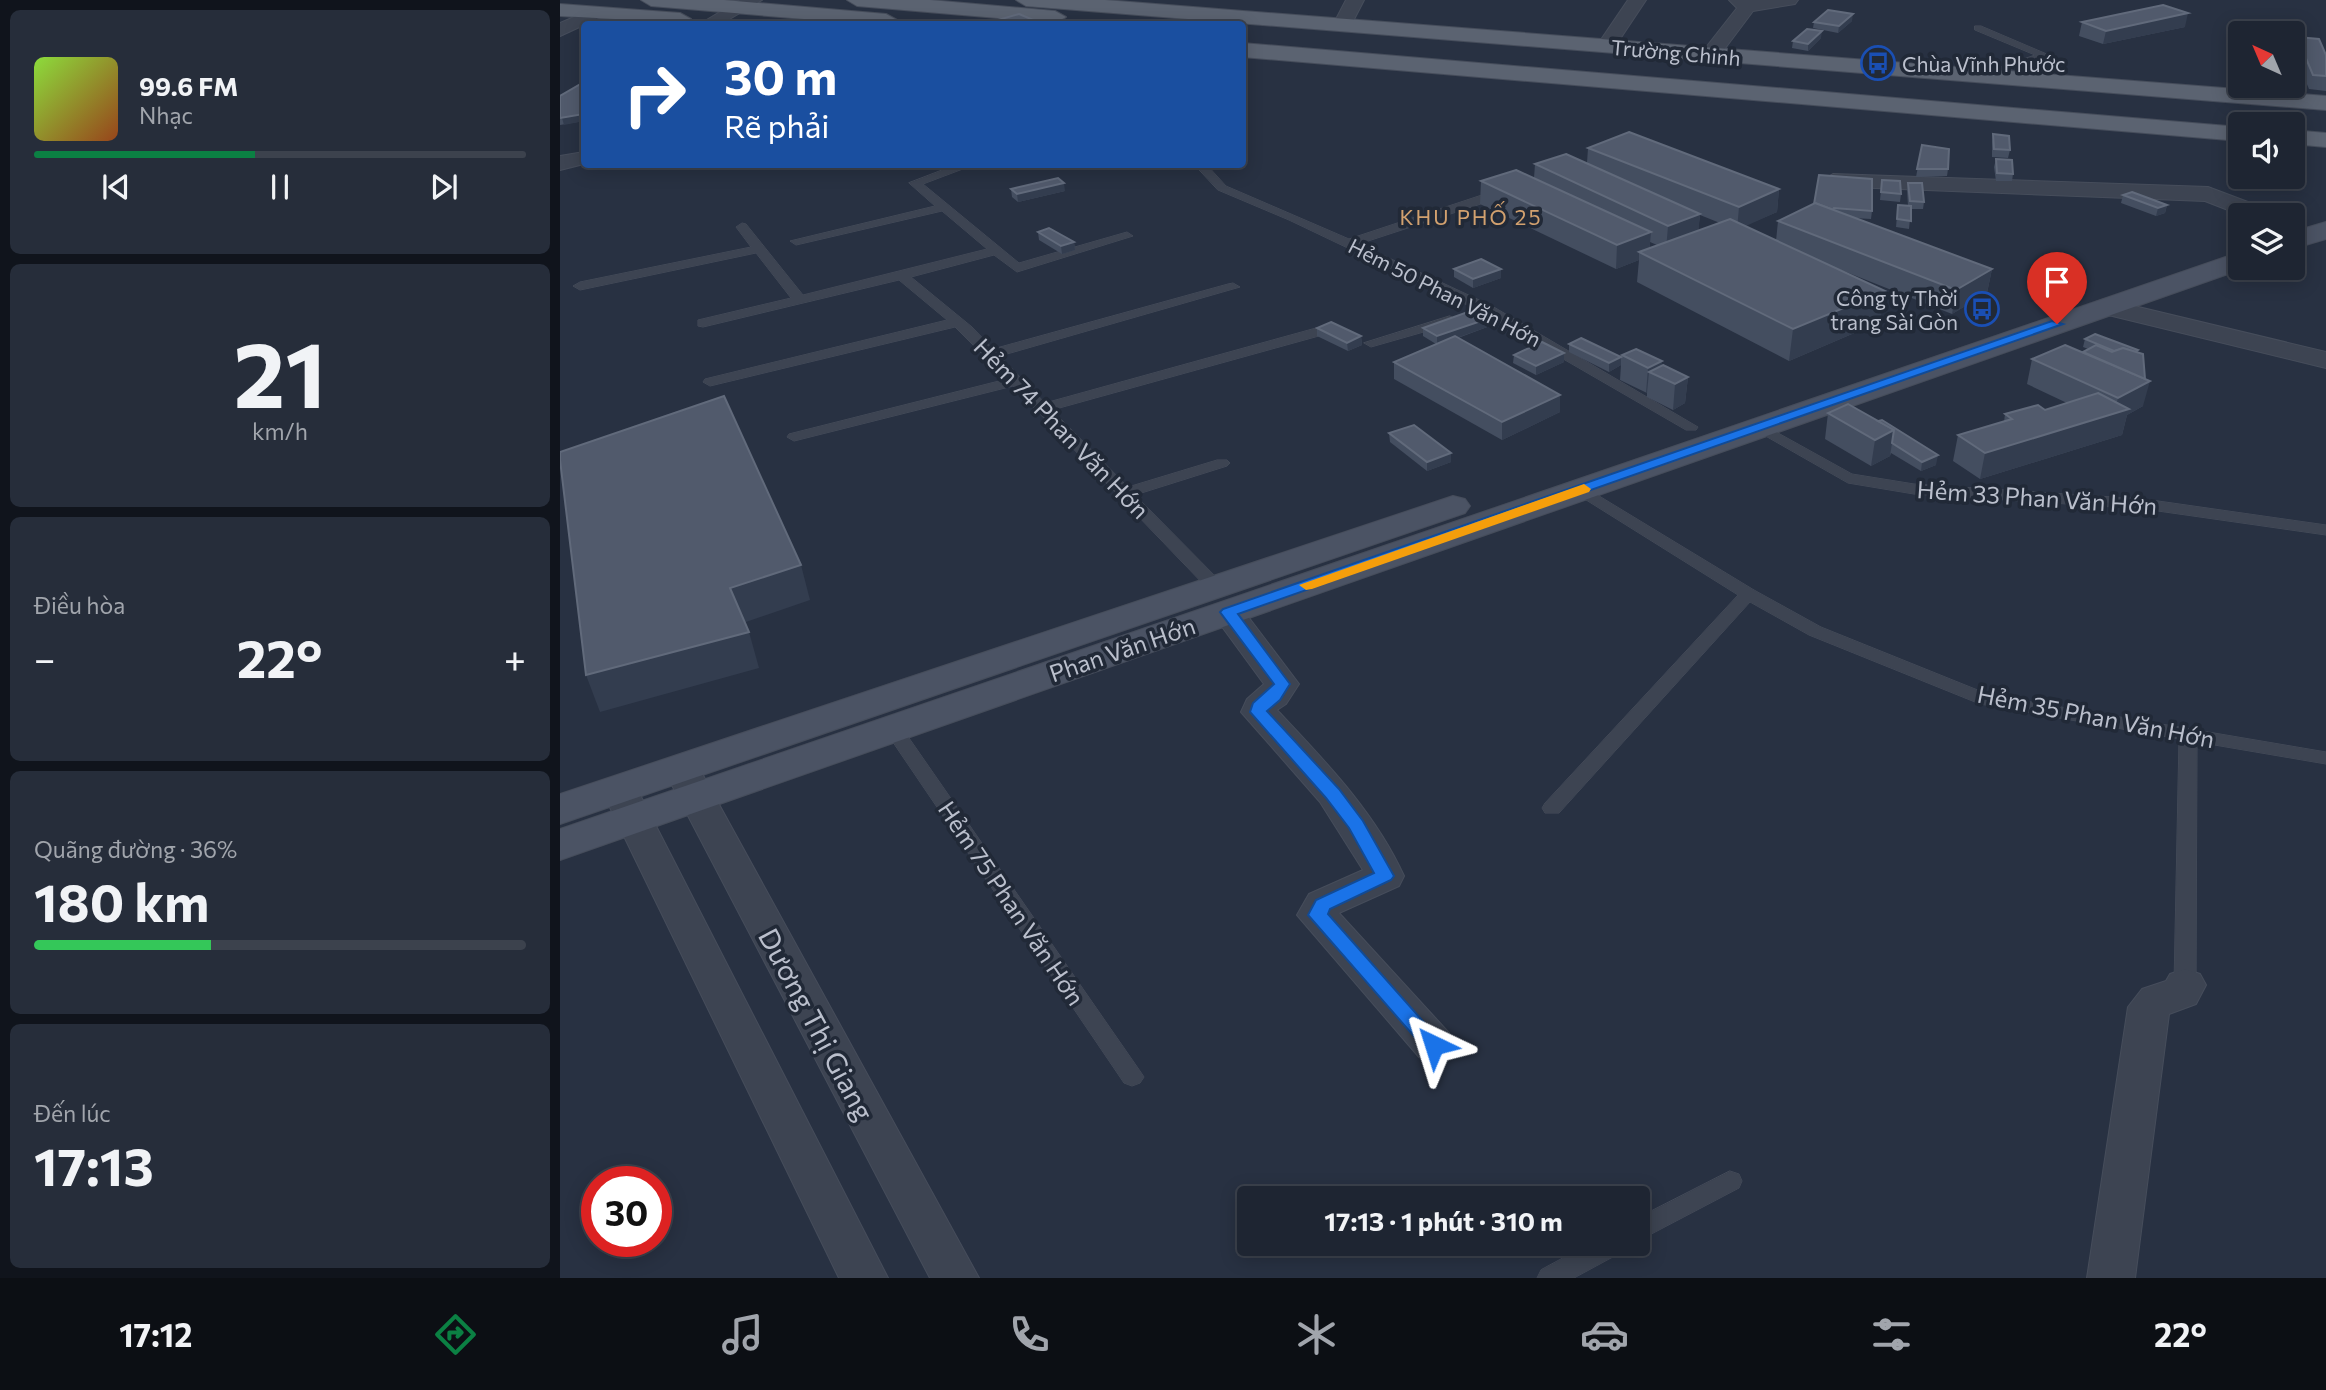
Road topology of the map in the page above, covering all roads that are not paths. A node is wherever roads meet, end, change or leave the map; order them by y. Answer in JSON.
{"nodes":[{"id":1,"x":651,"y":0,"type":"edge"},
{"id":2,"x":856,"y":0,"type":"edge"},
{"id":3,"x":1026,"y":0,"type":"edge"},
{"id":4,"x":1355,"y":0,"type":"edge"},
{"id":5,"x":1637,"y":0,"type":"edge"},
{"id":6,"x":1789,"y":0,"type":"edge"},
{"id":7,"x":1064,"y":1,"type":"edge"},
{"id":8,"x":746,"y":4,"type":"edge"},
{"id":9,"x":1742,"y":4,"type":"edge"},
{"id":10,"x":560,"y":10,"type":"edge"},
{"id":11,"x":596,"y":13,"type":"junction"},
{"id":12,"x":714,"y":21,"type":"joint"},
{"id":13,"x":910,"y":21,"type":"edge"},
{"id":14,"x":1115,"y":21,"type":"edge"},
{"id":15,"x":1342,"y":25,"type":"junction"},
{"id":16,"x":1978,"y":28,"type":"dead end"},
{"id":17,"x":560,"y":30,"type":"edge"},
{"id":18,"x":1246,"y":32,"type":"edge"},
{"id":19,"x":1605,"y":47,"type":"junction"},
{"id":20,"x":1246,"y":50,"type":"edge"},
{"id":21,"x":1710,"y":55,"type":"junction"},
{"id":22,"x":1246,"y":66,"type":"edge"},
{"id":23,"x":1982,"y":77,"type":"junction"},
{"id":24,"x":2326,"y":103,"type":"edge"},
{"id":25,"x":2326,"y":118,"type":"edge"},
{"id":26,"x":2228,"y":133,"type":"edge"},
{"id":27,"x":2305,"y":138,"type":"edge"},
{"id":28,"x":2326,"y":139,"type":"edge"},
{"id":29,"x":2228,"y":147,"type":"edge"},
{"id":30,"x":2305,"y":152,"type":"edge"},
{"id":31,"x":2326,"y":153,"type":"edge"},
{"id":32,"x":581,"y":159,"type":"edge"},
{"id":33,"x":560,"y":163,"type":"edge"},
{"id":34,"x":959,"y":168,"type":"edge"},
{"id":35,"x":1203,"y":168,"type":"edge"},
{"id":36,"x":1833,"y":181,"type":"edge"},
{"id":37,"x":1505,"y":192,"type":"edge"},
{"id":38,"x":2231,"y":203,"type":"edge"},
{"id":39,"x":2326,"y":206,"type":"edge"},
{"id":40,"x":944,"y":207,"type":"junction"},
{"id":41,"x":2305,"y":213,"type":"edge"},
{"id":42,"x":742,"y":227,"type":"dead end"},
{"id":43,"x":2326,"y":230,"type":"edge"},
{"id":44,"x":1128,"y":236,"type":"dead end"},
{"id":45,"x":2305,"y":237,"type":"edge"},
{"id":46,"x":796,"y":241,"type":"dead end"},
{"id":47,"x":2228,"y":241,"type":"edge"},
{"id":48,"x":1348,"y":243,"type":"junction"},
{"id":49,"x":758,"y":249,"type":"junction"},
{"id":50,"x":994,"y":251,"type":"junction"},
{"id":51,"x":2228,"y":264,"type":"edge"},
{"id":52,"x":903,"y":277,"type":"junction"},
{"id":53,"x":580,"y":286,"type":"dead end"},
{"id":54,"x":1233,"y":287,"type":"dead end"},
{"id":55,"x":799,"y":299,"type":"junction"},
{"id":56,"x":2105,"y":307,"type":"junction"},
{"id":57,"x":1487,"y":309,"type":"junction"},
{"id":58,"x":957,"y":322,"type":"junction"},
{"id":59,"x":703,"y":323,"type":"dead end"},
{"id":60,"x":1321,"y":331,"type":"edge"},
{"id":61,"x":1371,"y":343,"type":"dead end"},
{"id":62,"x":990,"y":354,"type":"junction"},
{"id":63,"x":2326,"y":360,"type":"edge"},
{"id":64,"x":1897,"y":367,"type":"junction"},
{"id":65,"x":1016,"y":381,"type":"junction"},
{"id":66,"x":710,"y":382,"type":"dead end"},
{"id":67,"x":1042,"y":408,"type":"junction"},
{"id":68,"x":1690,"y":426,"type":"junction"},
{"id":69,"x":1760,"y":427,"type":"junction"},
{"id":70,"x":794,"y":436,"type":"dead end"},
{"id":71,"x":1222,"y":463,"type":"dead end"},
{"id":72,"x":1581,"y":490,"type":"junction"},
{"id":73,"x":1125,"y":493,"type":"junction"},
{"id":74,"x":2326,"y":530,"type":"edge"},
{"id":75,"x":1748,"y":594,"type":"junction"},
{"id":76,"x":1222,"y":599,"type":"junction"},
{"id":77,"x":893,"y":729,"type":"junction"},
{"id":78,"x":2188,"y":734,"type":"junction"},
{"id":79,"x":2326,"y":758,"type":"edge"},
{"id":80,"x":688,"y":783,"type":"junction"},
{"id":81,"x":626,"y":804,"type":"junction"},
{"id":82,"x":1552,"y":808,"type":"dead end"},
{"id":83,"x":560,"y":809,"type":"edge"},
{"id":84,"x":560,"y":845,"type":"edge"},
{"id":85,"x":2185,"y":985,"type":"joint"},
{"id":86,"x":1434,"y":1045,"type":"dead end"},
{"id":87,"x":1132,"y":1077,"type":"dead end"},
{"id":88,"x":1730,"y":1181,"type":"dead end"},
{"id":89,"x":1650,"y":1224,"type":"edge"},
{"id":90,"x":1591,"y":1256,"type":"edge"},
{"id":91,"x":864,"y":1278,"type":"edge"},
{"id":92,"x":955,"y":1278,"type":"edge"},
{"id":93,"x":1550,"y":1278,"type":"edge"},
{"id":94,"x":2110,"y":1278,"type":"edge"}],
"edges":[{"from":1,"to":8,"type":"main road"},
{"from":2,"to":14,"type":"main road"},
{"from":3,"to":7,"type":"main road","name":"Trường Chinh"},
{"from":4,"to":15,"type":"street"},
{"from":5,"to":19,"type":"street"},
{"from":6,"to":9,"type":"street"},
{"from":7,"to":15,"type":"main road","name":"Trường Chinh"},
{"from":8,"to":12,"type":"street"},
{"from":8,"to":13,"type":"main road"},
{"from":9,"to":21,"type":"street"},
{"from":10,"to":11,"type":"main road"},
{"from":11,"to":12,"type":"main road"},
{"from":11,"to":17,"type":"street"},
{"from":15,"to":19,"type":"main road","name":"Trường Chinh"},
{"from":16,"to":23,"type":"lane"},
{"from":18,"to":25,"type":"main road","name":"Trường Chinh"},
{"from":19,"to":21,"type":"main road","name":"Trường Chinh"},
{"from":20,"to":26,"type":"main road","name":"Trường Chinh"},
{"from":21,"to":23,"type":"main road","name":"Trường Chinh"},
{"from":22,"to":29,"type":"main road"},
{"from":23,"to":24,"type":"main road","name":"Trường Chinh"},
{"from":27,"to":28,"type":"main road"},
{"from":30,"to":31,"type":"main road"},
{"from":32,"to":33,"type":"street"},
{"from":34,"to":40,"type":"lane"},
{"from":35,"to":48,"type":"lane","name":"Hẻm 50 Phan Văn Hớn"},
{"from":36,"to":38,"type":"street"},
{"from":37,"to":48,"type":"lane"},
{"from":39,"to":41,"type":"main road"},
{"from":40,"to":46,"type":"lane"},
{"from":40,"to":50,"type":"lane"},
{"from":42,"to":49,"type":"lane"},
{"from":43,"to":45,"type":"main road"},
{"from":44,"to":50,"type":"lane"},
{"from":47,"to":64,"type":"main road","name":"Phan Văn Hớn"},
{"from":48,"to":57,"type":"lane","name":"Hẻm 50 Phan Văn Hớn"},
{"from":49,"to":53,"type":"lane"},
{"from":49,"to":55,"type":"lane"},
{"from":50,"to":52,"type":"lane"},
{"from":51,"to":56,"type":"main road","name":"Phan Văn Hớn"},
{"from":52,"to":55,"type":"lane"},
{"from":52,"to":58,"type":"lane","name":"Hẻm 74 Phan Văn Hớn"},
{"from":54,"to":62,"type":"lane"},
{"from":55,"to":59,"type":"lane"},
{"from":56,"to":63,"type":"street"},
{"from":56,"to":64,"type":"main road","name":"Phan Văn Hớn"},
{"from":57,"to":61,"type":"lane"},
{"from":57,"to":68,"type":"lane","name":"Hẻm 50 Phan Văn Hớn"},
{"from":58,"to":62,"type":"lane","name":"Hẻm 74 Phan Văn Hớn"},
{"from":58,"to":66,"type":"lane"},
{"from":60,"to":67,"type":"lane"},
{"from":62,"to":65,"type":"lane","name":"Hẻm 74 Phan Văn Hớn"},
{"from":64,"to":68,"type":"main road","name":"Phan Văn Hớn"},
{"from":64,"to":69,"type":"main road","name":"Phan Văn Hớn"},
{"from":65,"to":67,"type":"lane","name":"Hẻm 74 Phan Văn Hớn"},
{"from":65,"to":70,"type":"lane"},
{"from":67,"to":73,"type":"lane","name":"Hẻm 74 Phan Văn Hớn"},
{"from":68,"to":76,"type":"main road","name":"Phan Văn Hớn"},
{"from":69,"to":72,"type":"main road","name":"Phan Văn Hớn"},
{"from":69,"to":74,"type":"lane","name":"Hẻm 33 Phan Văn Hớn"},
{"from":71,"to":73,"type":"lane"},
{"from":72,"to":75,"type":"lane","name":"Hẻm 35 Phan Văn Hớn"},
{"from":72,"to":76,"type":"main road","name":"Phan Văn Hớn"},
{"from":73,"to":76,"type":"lane","name":"Hẻm 74 Phan Văn Hớn"},
{"from":75,"to":78,"type":"lane","name":"Hẻm 35 Phan Văn Hớn"},
{"from":75,"to":82,"type":"lane"},
{"from":76,"to":77,"type":"main road","name":"Phan Văn Hớn"},
{"from":76,"to":80,"type":"main road","name":"Phan Văn Hớn"},
{"from":76,"to":86,"type":"street"},
{"from":77,"to":80,"type":"main road","name":"Phan Văn Hớn"},
{"from":77,"to":87,"type":"lane","name":"Hẻm 75 Phan Văn Hớn"},
{"from":78,"to":79,"type":"lane","name":"Hẻm 35 Phan Văn Hớn"},
{"from":78,"to":85,"type":"lane"},
{"from":80,"to":81,"type":"main road","name":"Phan Văn Hớn"},
{"from":80,"to":92,"type":"street","name":"Dương Thị Giang"},
{"from":81,"to":83,"type":"main road","name":"Phan Văn Hớn"},
{"from":81,"to":84,"type":"main road","name":"Phan Văn Hớn"},
{"from":81,"to":91,"type":"street"},
{"from":85,"to":94,"type":"street"},
{"from":88,"to":89,"type":"lane"},
{"from":90,"to":93,"type":"lane"}]}
